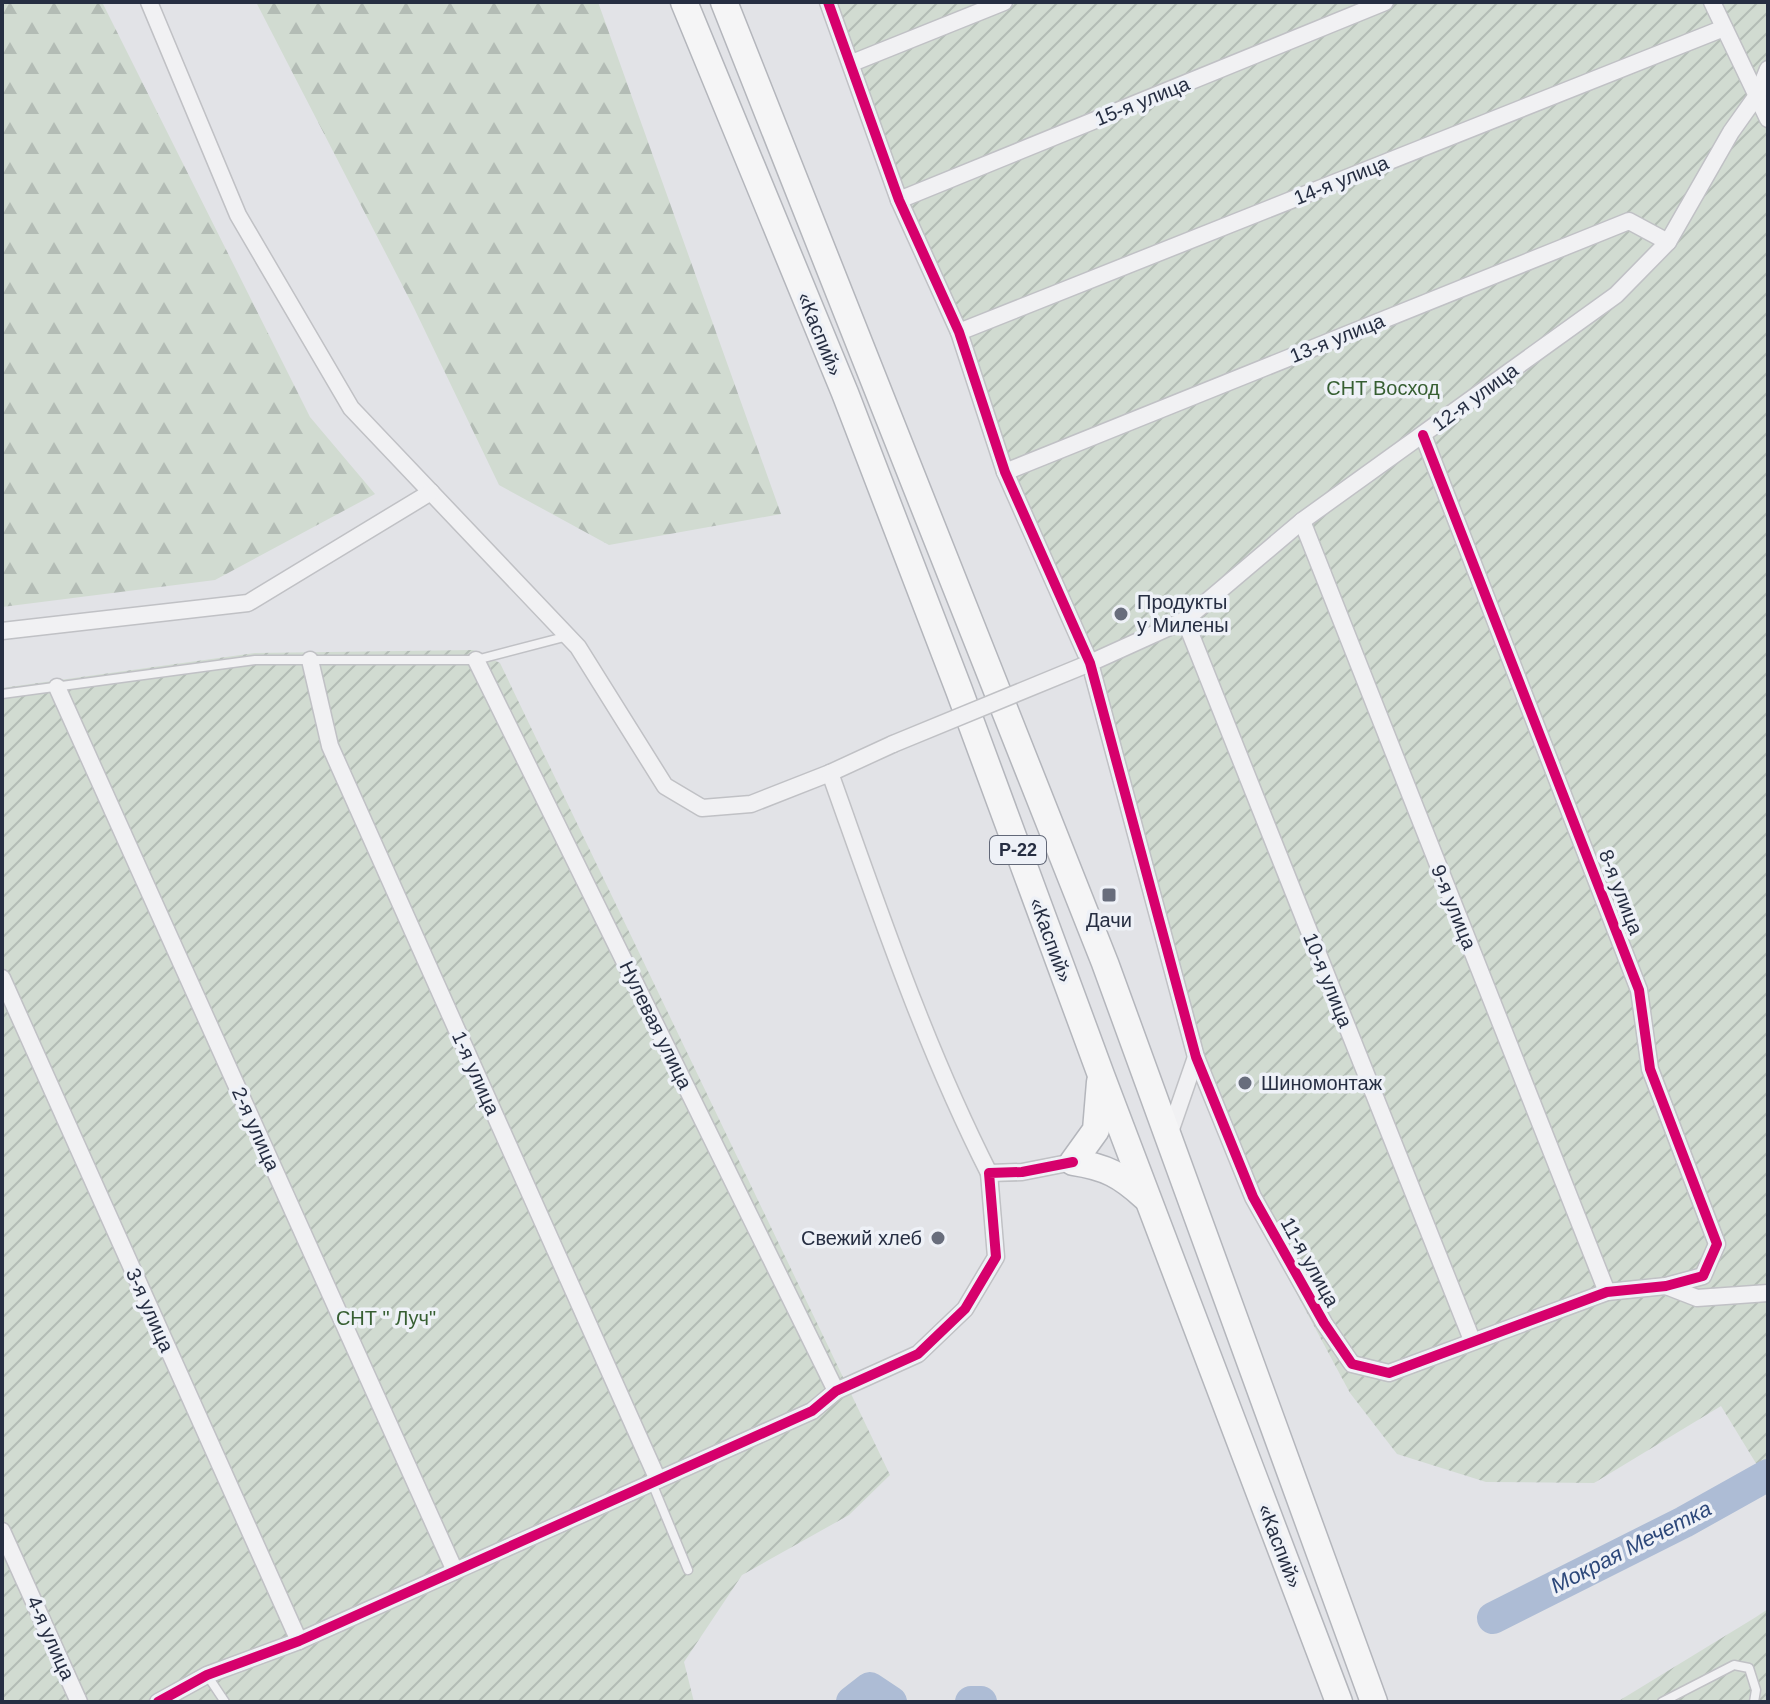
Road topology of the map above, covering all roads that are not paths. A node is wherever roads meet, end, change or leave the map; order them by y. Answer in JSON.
{"nodes":[{"id":1,"x":149,"y":2,"type":"edge"},
{"id":2,"x":684,"y":2,"type":"edge"},
{"id":3,"x":724,"y":2,"type":"edge"},
{"id":4,"x":828,"y":2,"type":"edge"},
{"id":5,"x":1004,"y":2,"type":"edge"},
{"id":6,"x":1385,"y":2,"type":"edge"},
{"id":7,"x":1712,"y":2,"type":"edge"},
{"id":8,"x":1724,"y":28,"type":"junction"},
{"id":9,"x":852,"y":63,"type":"junction"},
{"id":10,"x":1768,"y":69,"type":"edge"},
{"id":11,"x":1758,"y":94,"type":"junction"},
{"id":12,"x":1768,"y":119,"type":"edge"},
{"id":13,"x":899,"y":200,"type":"junction"},
{"id":14,"x":1668,"y":242,"type":"junction"},
{"id":15,"x":959,"y":332,"type":"junction"},
{"id":16,"x":1423,"y":435,"type":"junction"},
{"id":17,"x":1005,"y":472,"type":"junction"},
{"id":18,"x":431,"y":492,"type":"junction"},
{"id":19,"x":1302,"y":521,"type":"junction"},
{"id":20,"x":1185,"y":620,"type":"junction"},
{"id":21,"x":2,"y":631,"type":"edge"},
{"id":22,"x":568,"y":636,"type":"junction"},
{"id":23,"x":310,"y":660,"type":"junction"},
{"id":24,"x":476,"y":660,"type":"junction"},
{"id":25,"x":1090,"y":663,"type":"junction"},
{"id":26,"x":57,"y":687,"type":"junction"},
{"id":27,"x":2,"y":694,"type":"edge"},
{"id":28,"x":830,"y":773,"type":"junction"},
{"id":29,"x":2,"y":978,"type":"edge"},
{"id":30,"x":1196,"y":1057,"type":"junction"},
{"id":31,"x":1101,"y":1075,"type":"junction"},
{"id":32,"x":1168,"y":1137,"type":"junction"},
{"id":33,"x":1073,"y":1162,"type":"junction"},
{"id":34,"x":989,"y":1173,"type":"junction"},
{"id":35,"x":1149,"y":1202,"type":"junction"},
{"id":36,"x":1666,"y":1286,"type":"junction"},
{"id":37,"x":1607,"y":1292,"type":"junction"},
{"id":38,"x":1768,"y":1293,"type":"edge"},
{"id":39,"x":1472,"y":1340,"type":"junction"},
{"id":40,"x":836,"y":1391,"type":"junction"},
{"id":41,"x":655,"y":1481,"type":"junction"},
{"id":42,"x":2,"y":1531,"type":"edge"},
{"id":43,"x":688,"y":1570,"type":"dead end"},
{"id":44,"x":455,"y":1571,"type":"junction"},
{"id":45,"x":299,"y":1641,"type":"junction"},
{"id":46,"x":207,"y":1675,"type":"junction"},
{"id":47,"x":79,"y":1702,"type":"edge"},
{"id":48,"x":158,"y":1702,"type":"edge"},
{"id":49,"x":225,"y":1702,"type":"edge"},
{"id":50,"x":1339,"y":1702,"type":"edge"},
{"id":51,"x":1374,"y":1702,"type":"edge"},
{"id":52,"x":1662,"y":1702,"type":"edge"},
{"id":53,"x":1754,"y":1702,"type":"edge"}],
"edges":[{"from":1,"to":18,"type":"street","name":"12-я улица"},
{"from":2,"to":31,"type":"highway","name":"«Каспий»","number":"Р-22"},
{"from":3,"to":32,"type":"highway","name":"«Каспий»","number":"Р-22"},
{"from":4,"to":9,"type":"street","name":"11-я улица"},
{"from":5,"to":9,"type":"street"},
{"from":6,"to":13,"type":"street","name":"15-я улица"},
{"from":7,"to":8,"type":"street"},
{"from":8,"to":11,"type":"street"},
{"from":8,"to":15,"type":"street","name":"14-я улица"},
{"from":9,"to":13,"type":"street","name":"11-я улица"},
{"from":10,"to":11,"type":"street","name":"12-я улица"},
{"from":11,"to":12,"type":"street"},
{"from":11,"to":14,"type":"street","name":"12-я улица"},
{"from":13,"to":15,"type":"street","name":"11-я улица"},
{"from":14,"to":16,"type":"street","name":"12-я улица"},
{"from":14,"to":17,"type":"street","name":"13-я улица"},
{"from":15,"to":17,"type":"street","name":"11-я улица"},
{"from":16,"to":19,"type":"street","name":"12-я улица"},
{"from":16,"to":36,"type":"street","name":"8-я улица"},
{"from":17,"to":25,"type":"street","name":"11-я улица"},
{"from":18,"to":21,"type":"street"},
{"from":18,"to":22,"type":"street","name":"12-я улица"},
{"from":19,"to":20,"type":"street","name":"12-я улица"},
{"from":19,"to":37,"type":"street","name":"9-я улица"},
{"from":20,"to":25,"type":"street","name":"12-я улица"},
{"from":20,"to":39,"type":"street","name":"10-я улица"},
{"from":22,"to":24,"type":"lane"},
{"from":22,"to":28,"type":"street","name":"12-я улица"},
{"from":23,"to":24,"type":"lane"},
{"from":23,"to":26,"type":"lane"},
{"from":23,"to":41,"type":"street","name":"1-я улица"},
{"from":24,"to":40,"type":"street","name":"Нулевая улица"},
{"from":25,"to":28,"type":"street","name":"12-я улица","bridge":true},
{"from":25,"to":30,"type":"street","name":"11-я улица"},
{"from":26,"to":27,"type":"lane"},
{"from":26,"to":44,"type":"street","name":"2-я улица"},
{"from":28,"to":34,"type":"street"},
{"from":29,"to":45,"type":"street","name":"3-я улица"},
{"from":30,"to":32,"type":"street"},
{"from":30,"to":39,"type":"street","name":"11-я улица"},
{"from":31,"to":33,"type":"highway"},
{"from":31,"to":35,"type":"highway","name":"«Каспий»","number":"Р-22"},
{"from":32,"to":51,"type":"highway","name":"«Каспий»","number":"Р-22"},
{"from":33,"to":34,"type":"street"},
{"from":33,"to":35,"type":"highway"},
{"from":34,"to":40,"type":"street"},
{"from":35,"to":50,"type":"highway","name":"«Каспий»","number":"Р-22"},
{"from":36,"to":37,"type":"street","name":"8-я улица"},
{"from":36,"to":38,"type":"street"},
{"from":37,"to":39,"type":"street","name":"11-я улица"},
{"from":40,"to":41,"type":"street"},
{"from":41,"to":43,"type":"lane"},
{"from":41,"to":44,"type":"street"},
{"from":42,"to":47,"type":"street","name":"4-я улица"},
{"from":44,"to":45,"type":"street"},
{"from":45,"to":46,"type":"street"},
{"from":46,"to":48,"type":"street"},
{"from":46,"to":49,"type":"lane"},
{"from":52,"to":53,"type":"lane"}]}
